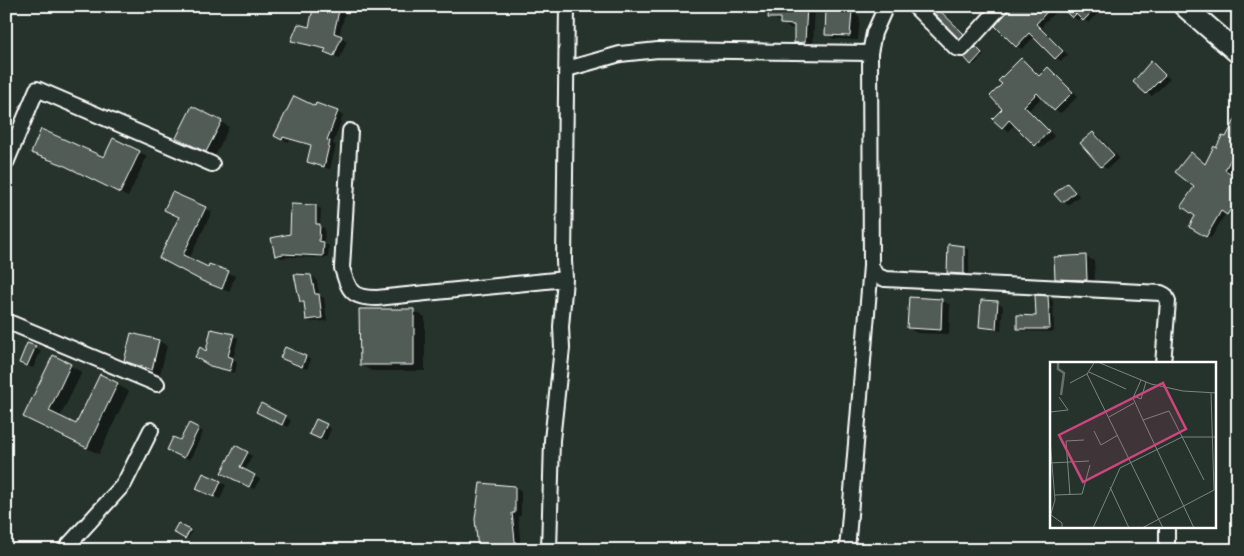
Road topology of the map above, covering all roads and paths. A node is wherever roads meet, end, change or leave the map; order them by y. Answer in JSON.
{"nodes":[{"id":1,"x":567,"y":6,"type":"edge"},
{"id":2,"x":886,"y":6,"type":"edge"},
{"id":3,"x":914,"y":6,"type":"edge"},
{"id":4,"x":1001,"y":6,"type":"edge"},
{"id":5,"x":1184,"y":6,"type":"edge"},
{"id":6,"x":1238,"y":53,"type":"edge"},
{"id":7,"x":870,"y":54,"type":"junction"},
{"id":8,"x":567,"y":68,"type":"junction"},
{"id":9,"x":350,"y":132,"type":"dead end"},
{"id":10,"x":6,"y":163,"type":"edge"},
{"id":11,"x":212,"y":164,"type":"dead end"},
{"id":12,"x":871,"y":266,"type":"junction"},
{"id":13,"x":565,"y":280,"type":"junction"},
{"id":14,"x":6,"y":321,"type":"edge"},
{"id":15,"x":1163,"y":362,"type":"edge"},
{"id":16,"x":157,"y":384,"type":"dead end"},
{"id":17,"x":151,"y":430,"type":"dead end"},
{"id":18,"x":1167,"y":528,"type":"edge"},
{"id":19,"x":64,"y":550,"type":"edge"},
{"id":20,"x":549,"y":550,"type":"edge"},
{"id":21,"x":847,"y":550,"type":"edge"},
{"id":22,"x":1167,"y":550,"type":"edge"}],
"edges":[{"from":1,"to":8,"type":"street"},
{"from":2,"to":7,"type":"street"},
{"from":3,"to":4,"type":"street"},
{"from":5,"to":6,"type":"highway"},
{"from":7,"to":8,"type":"street"},
{"from":7,"to":12,"type":"street"},
{"from":8,"to":13,"type":"street"},
{"from":9,"to":13,"type":"street"},
{"from":10,"to":11,"type":"street"},
{"from":12,"to":15,"type":"street"},
{"from":12,"to":21,"type":"street"},
{"from":13,"to":20,"type":"street"},
{"from":14,"to":16,"type":"street"},
{"from":17,"to":19,"type":"street"},
{"from":18,"to":22,"type":"street"}]}
